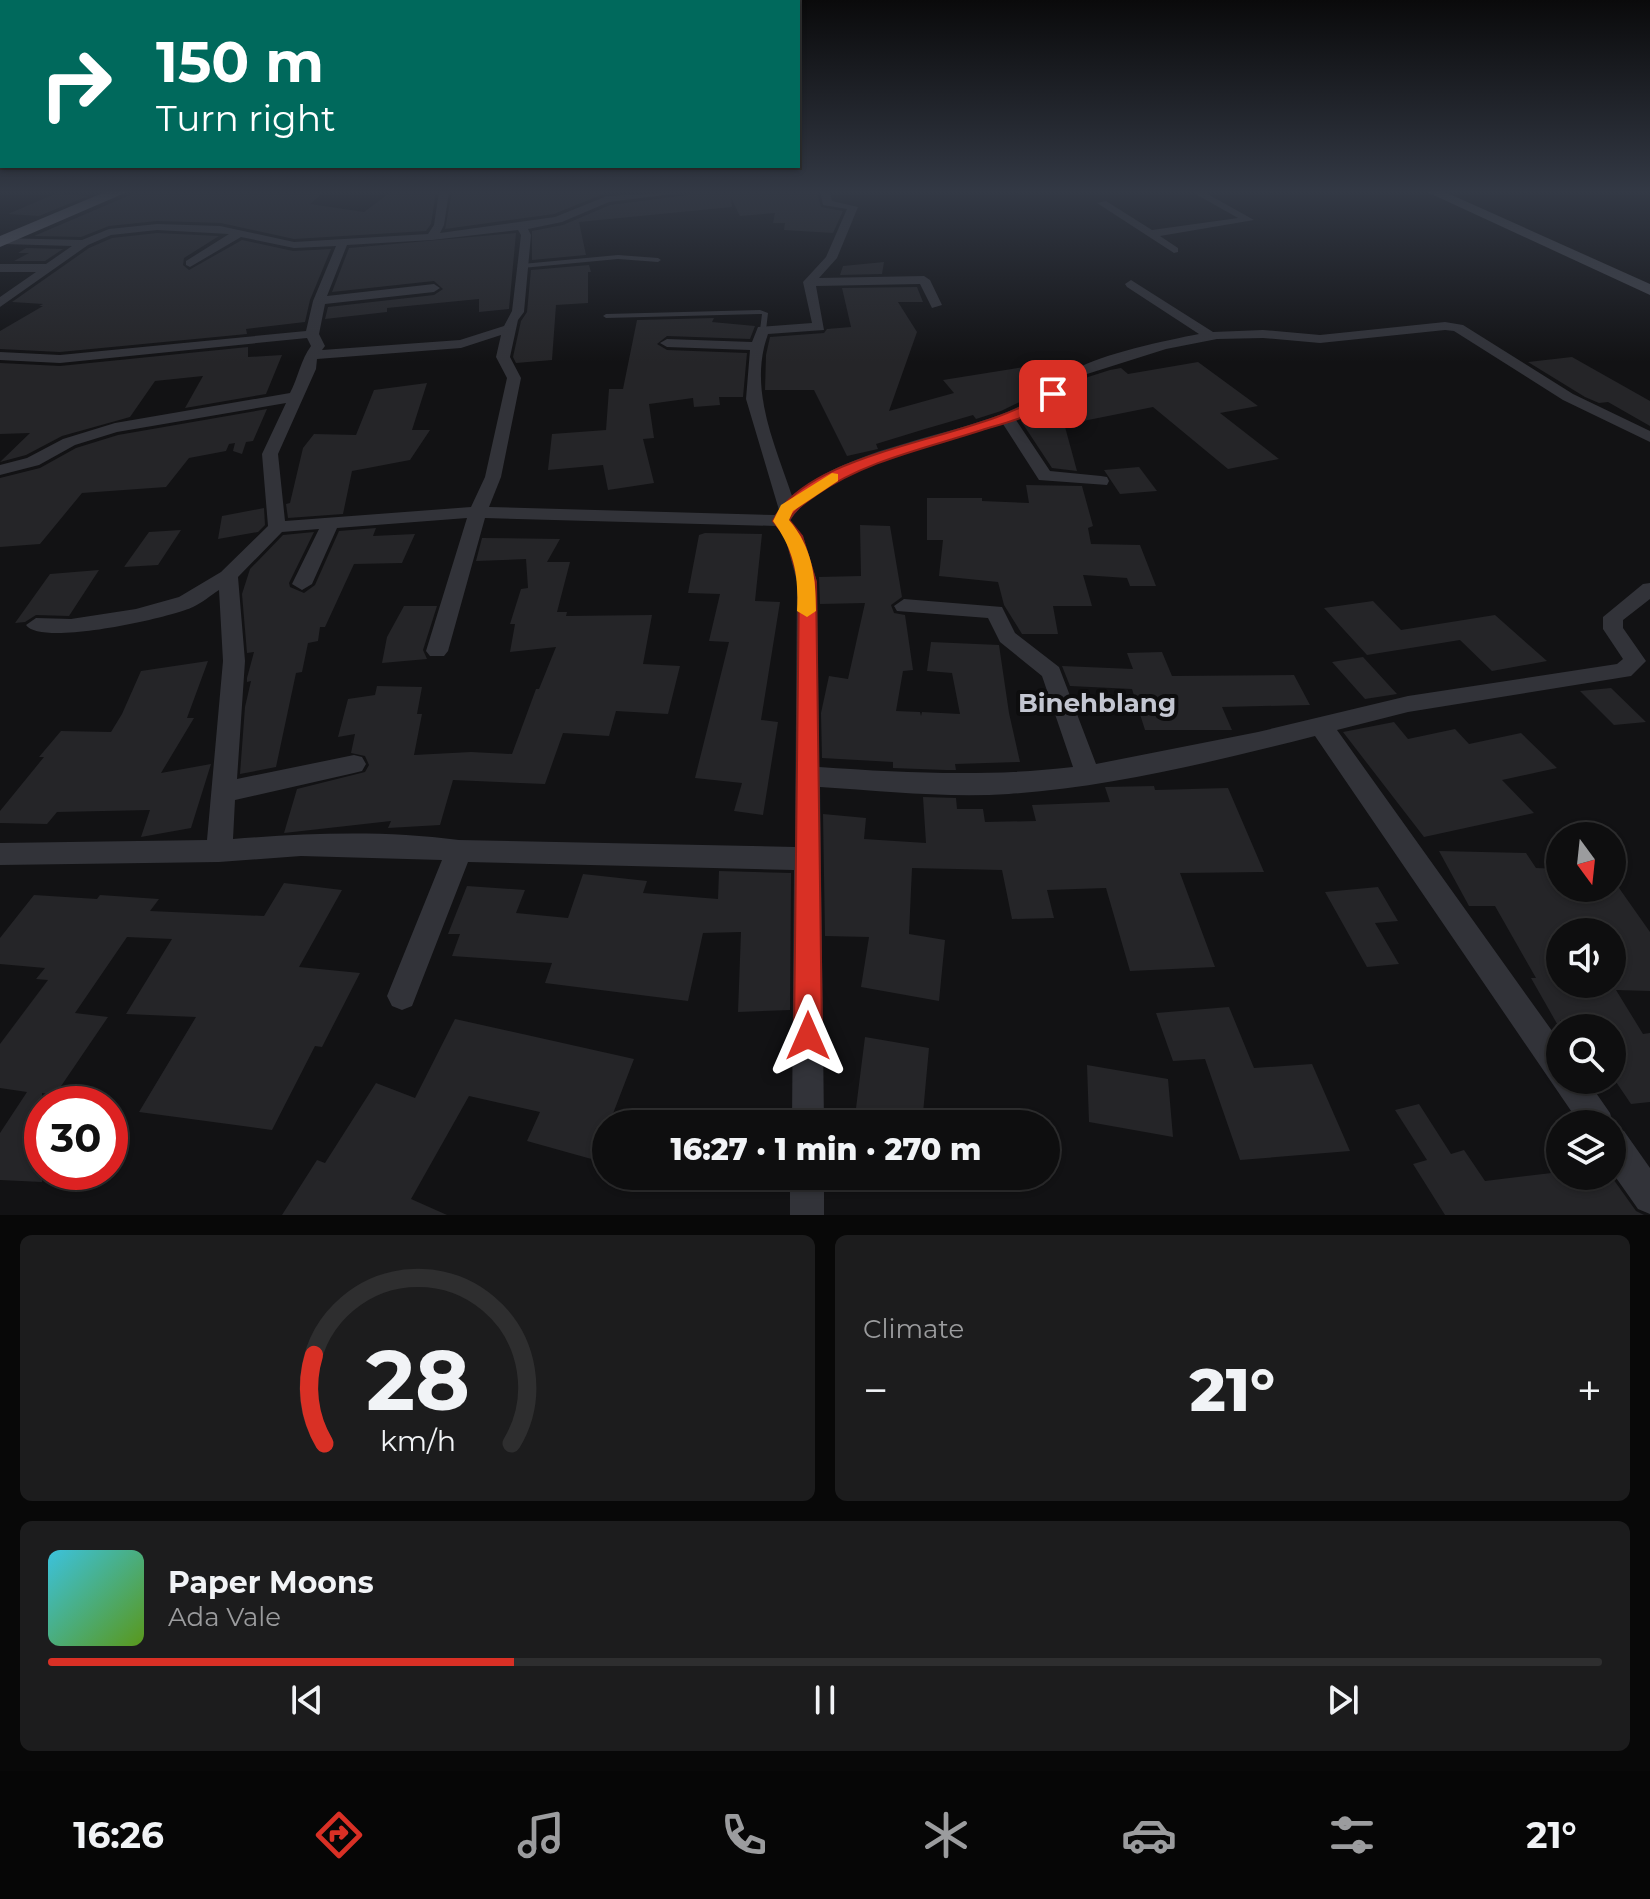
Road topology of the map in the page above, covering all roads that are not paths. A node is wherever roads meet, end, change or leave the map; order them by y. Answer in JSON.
{"nodes":[{"id":1,"x":76,"y":249,"type":"edge"},
{"id":2,"x":213,"y":249,"type":"edge"},
{"id":3,"x":340,"y":249,"type":"edge"},
{"id":4,"x":524,"y":249,"type":"edge"},
{"id":5,"x":835,"y":249,"type":"edge"},
{"id":6,"x":1559,"y":249,"type":"edge"},
{"id":7,"x":658,"y":260,"type":"dead end"},
{"id":8,"x":190,"y":263,"type":"dead end"},
{"id":9,"x":522,"y":266,"type":"junction"},
{"id":10,"x":0,"y":268,"type":"edge"},
{"id":11,"x":47,"y":268,"type":"junction"},
{"id":12,"x":809,"y":282,"type":"junction"},
{"id":13,"x":1131,"y":284,"type":"dead end"},
{"id":14,"x":434,"y":288,"type":"dead end"},
{"id":15,"x":1650,"y":290,"type":"edge"},
{"id":16,"x":319,"y":301,"type":"junction"},
{"id":17,"x":0,"y":303,"type":"edge"},
{"id":18,"x":936,"y":305,"type":"dead end"},
{"id":19,"x":606,"y":316,"type":"dead end"},
{"id":20,"x":510,"y":328,"type":"junction"},
{"id":21,"x":763,"y":330,"type":"junction"},
{"id":22,"x":312,"y":334,"type":"junction"},
{"id":23,"x":1210,"y":336,"type":"junction"},
{"id":24,"x":667,"y":343,"type":"dead end"},
{"id":25,"x":757,"y":346,"type":"junction"},
{"id":26,"x":311,"y":355,"type":"junction"},
{"id":27,"x":0,"y":356,"type":"edge"},
{"id":28,"x":295,"y":397,"type":"junction"},
{"id":29,"x":1007,"y":418,"type":"junction"},
{"id":30,"x":1650,"y":437,"type":"edge"},
{"id":31,"x":0,"y":470,"type":"edge"},
{"id":32,"x":1101,"y":481,"type":"dead end"},
{"id":33,"x":478,"y":512,"type":"junction"},
{"id":34,"x":784,"y":515,"type":"junction"},
{"id":35,"x":331,"y":522,"type":"junction"},
{"id":36,"x":277,"y":527,"type":"junction"},
{"id":37,"x":228,"y":576,"type":"junction"},
{"id":38,"x":302,"y":584,"type":"dead end"},
{"id":39,"x":1650,"y":589,"type":"edge"},
{"id":40,"x":904,"y":606,"type":"dead end"},
{"id":41,"x":36,"y":625,"type":"dead end"},
{"id":42,"x":437,"y":651,"type":"dead end"},
{"id":43,"x":1321,"y":726,"type":"junction"},
{"id":44,"x":354,"y":764,"type":"dead end"},
{"id":45,"x":1088,"y":775,"type":"junction"},
{"id":46,"x":806,"y":776,"type":"junction"},
{"id":47,"x":224,"y":792,"type":"junction"},
{"id":48,"x":219,"y":851,"type":"junction"},
{"id":49,"x":459,"y":851,"type":"junction"},
{"id":50,"x":0,"y":854,"type":"edge"},
{"id":51,"x":809,"y":859,"type":"junction"},
{"id":52,"x":402,"y":996,"type":"dead end"},
{"id":53,"x":1546,"y":1048,"type":"edge"},
{"id":54,"x":808,"y":1110,"type":"edge"},
{"id":55,"x":1626,"y":1163,"type":"edge"},
{"id":56,"x":807,"y":1190,"type":"edge"},
{"id":57,"x":1650,"y":1197,"type":"edge"},
{"id":58,"x":807,"y":1215,"type":"edge"}],
"edges":[{"from":1,"to":11,"type":"street"},
{"from":2,"to":8,"type":"street"},
{"from":3,"to":16,"type":"street"},
{"from":4,"to":9,"type":"street"},
{"from":5,"to":12,"type":"street"},
{"from":6,"to":15,"type":"main road"},
{"from":7,"to":9,"type":"lane"},
{"from":9,"to":20,"type":"street"},
{"from":10,"to":11,"type":"street"},
{"from":11,"to":17,"type":"street"},
{"from":12,"to":18,"type":"street"},
{"from":12,"to":21,"type":"street"},
{"from":13,"to":23,"type":"street"},
{"from":14,"to":16,"type":"street"},
{"from":16,"to":22,"type":"street"},
{"from":19,"to":21,"type":"lane"},
{"from":20,"to":26,"type":"street"},
{"from":20,"to":33,"type":"street"},
{"from":21,"to":25,"type":"street"},
{"from":22,"to":26,"type":"street"},
{"from":22,"to":27,"type":"street"},
{"from":23,"to":29,"type":"street"},
{"from":23,"to":30,"type":"street"},
{"from":24,"to":25,"type":"street"},
{"from":25,"to":34,"type":"street"},
{"from":26,"to":28,"type":"street"},
{"from":28,"to":31,"type":"street"},
{"from":28,"to":36,"type":"street"},
{"from":29,"to":32,"type":"street"},
{"from":29,"to":34,"type":"street"},
{"from":33,"to":34,"type":"street"},
{"from":33,"to":35,"type":"street"},
{"from":33,"to":42,"type":"street"},
{"from":34,"to":46,"type":"street"},
{"from":35,"to":36,"type":"street"},
{"from":35,"to":38,"type":"street"},
{"from":36,"to":37,"type":"street"},
{"from":37,"to":41,"type":"street"},
{"from":37,"to":47,"type":"street"},
{"from":39,"to":43,"type":"street"},
{"from":40,"to":45,"type":"street"},
{"from":43,"to":45,"type":"street"},
{"from":43,"to":53,"type":"street"},
{"from":44,"to":47,"type":"street"},
{"from":45,"to":46,"type":"street"},
{"from":46,"to":51,"type":"street"},
{"from":47,"to":48,"type":"street"},
{"from":48,"to":49,"type":"street"},
{"from":48,"to":50,"type":"street"},
{"from":49,"to":51,"type":"street"},
{"from":49,"to":52,"type":"street"},
{"from":51,"to":54,"type":"street"},
{"from":55,"to":57,"type":"street"},
{"from":56,"to":58,"type":"street"}]}
